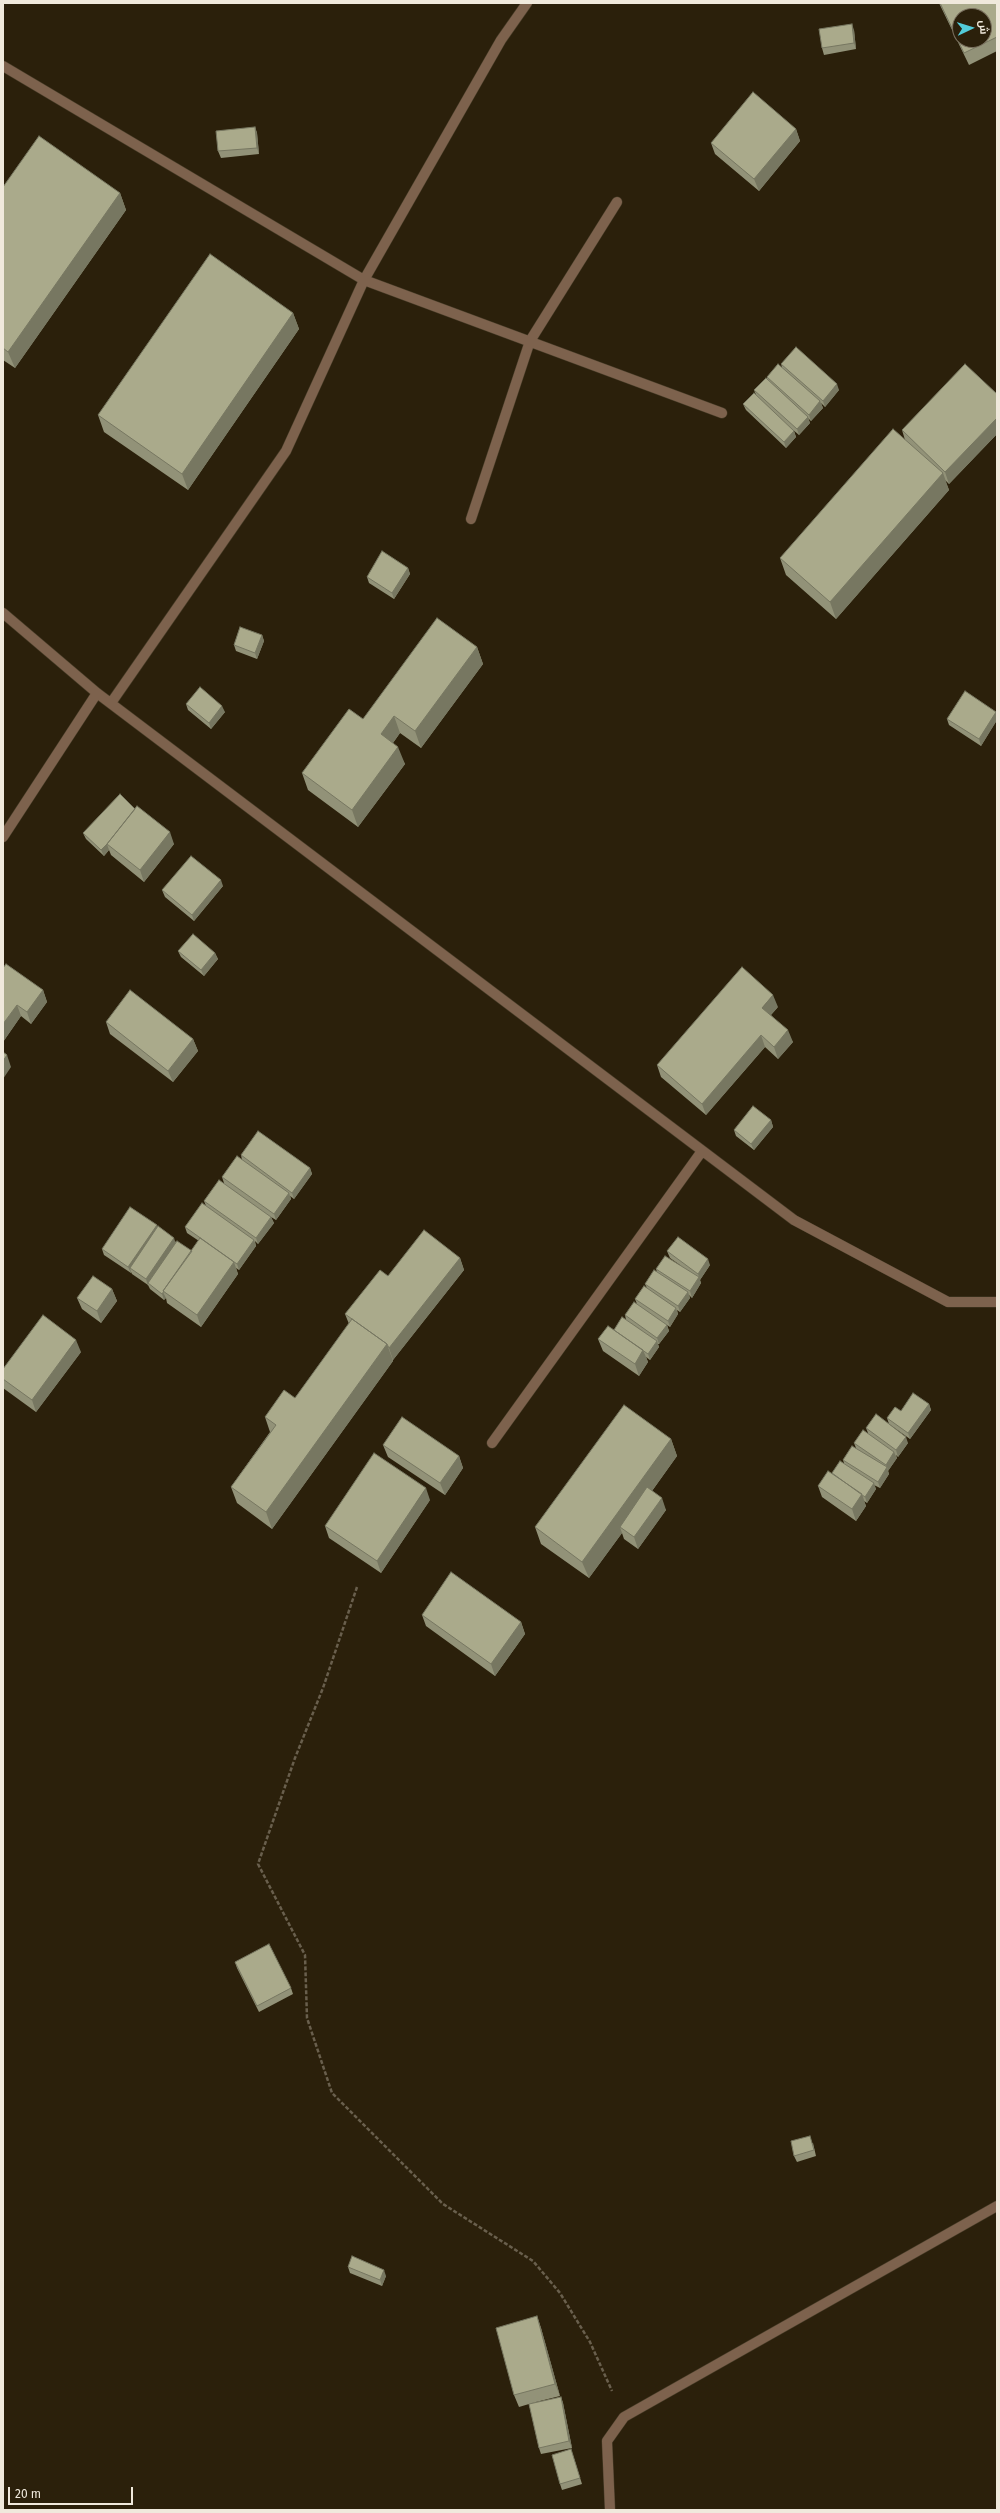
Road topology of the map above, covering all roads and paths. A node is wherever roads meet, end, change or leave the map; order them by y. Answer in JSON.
{"nodes":[{"id":1,"x":527,"y":3,"type":"edge"},
{"id":2,"x":3,"y":66,"type":"edge"},
{"id":3,"x":617,"y":202,"type":"dead end"},
{"id":4,"x":364,"y":280,"type":"junction"},
{"id":5,"x":530,"y":341,"type":"junction"},
{"id":6,"x":722,"y":413,"type":"dead end"},
{"id":7,"x":471,"y":519,"type":"dead end"},
{"id":8,"x":3,"y":613,"type":"edge"},
{"id":9,"x":97,"y":693,"type":"junction"},
{"id":10,"x":111,"y":703,"type":"junction"},
{"id":11,"x":3,"y":837,"type":"edge"},
{"id":12,"x":702,"y":1151,"type":"junction"},
{"id":13,"x":997,"y":1302,"type":"edge"},
{"id":14,"x":492,"y":1443,"type":"dead end"},
{"id":15,"x":357,"y":1587,"type":"dead end"},
{"id":16,"x":997,"y":2206,"type":"edge"},
{"id":17,"x":624,"y":2418,"type":"junction"},
{"id":18,"x":610,"y":2510,"type":"edge"}],
"edges":[{"from":1,"to":4,"type":"lane"},
{"from":2,"to":4,"type":"lane"},
{"from":3,"to":5,"type":"lane"},
{"from":4,"to":5,"type":"lane"},
{"from":4,"to":10,"type":"lane"},
{"from":5,"to":6,"type":"lane"},
{"from":5,"to":7,"type":"lane"},
{"from":8,"to":9,"type":"lane"},
{"from":9,"to":10,"type":"lane"},
{"from":9,"to":11,"type":"lane"},
{"from":10,"to":12,"type":"lane"},
{"from":12,"to":13,"type":"lane"},
{"from":12,"to":14,"type":"lane"},
{"from":15,"to":17,"type":"path"},
{"from":16,"to":17,"type":"lane"},
{"from":17,"to":18,"type":"lane"}]}
